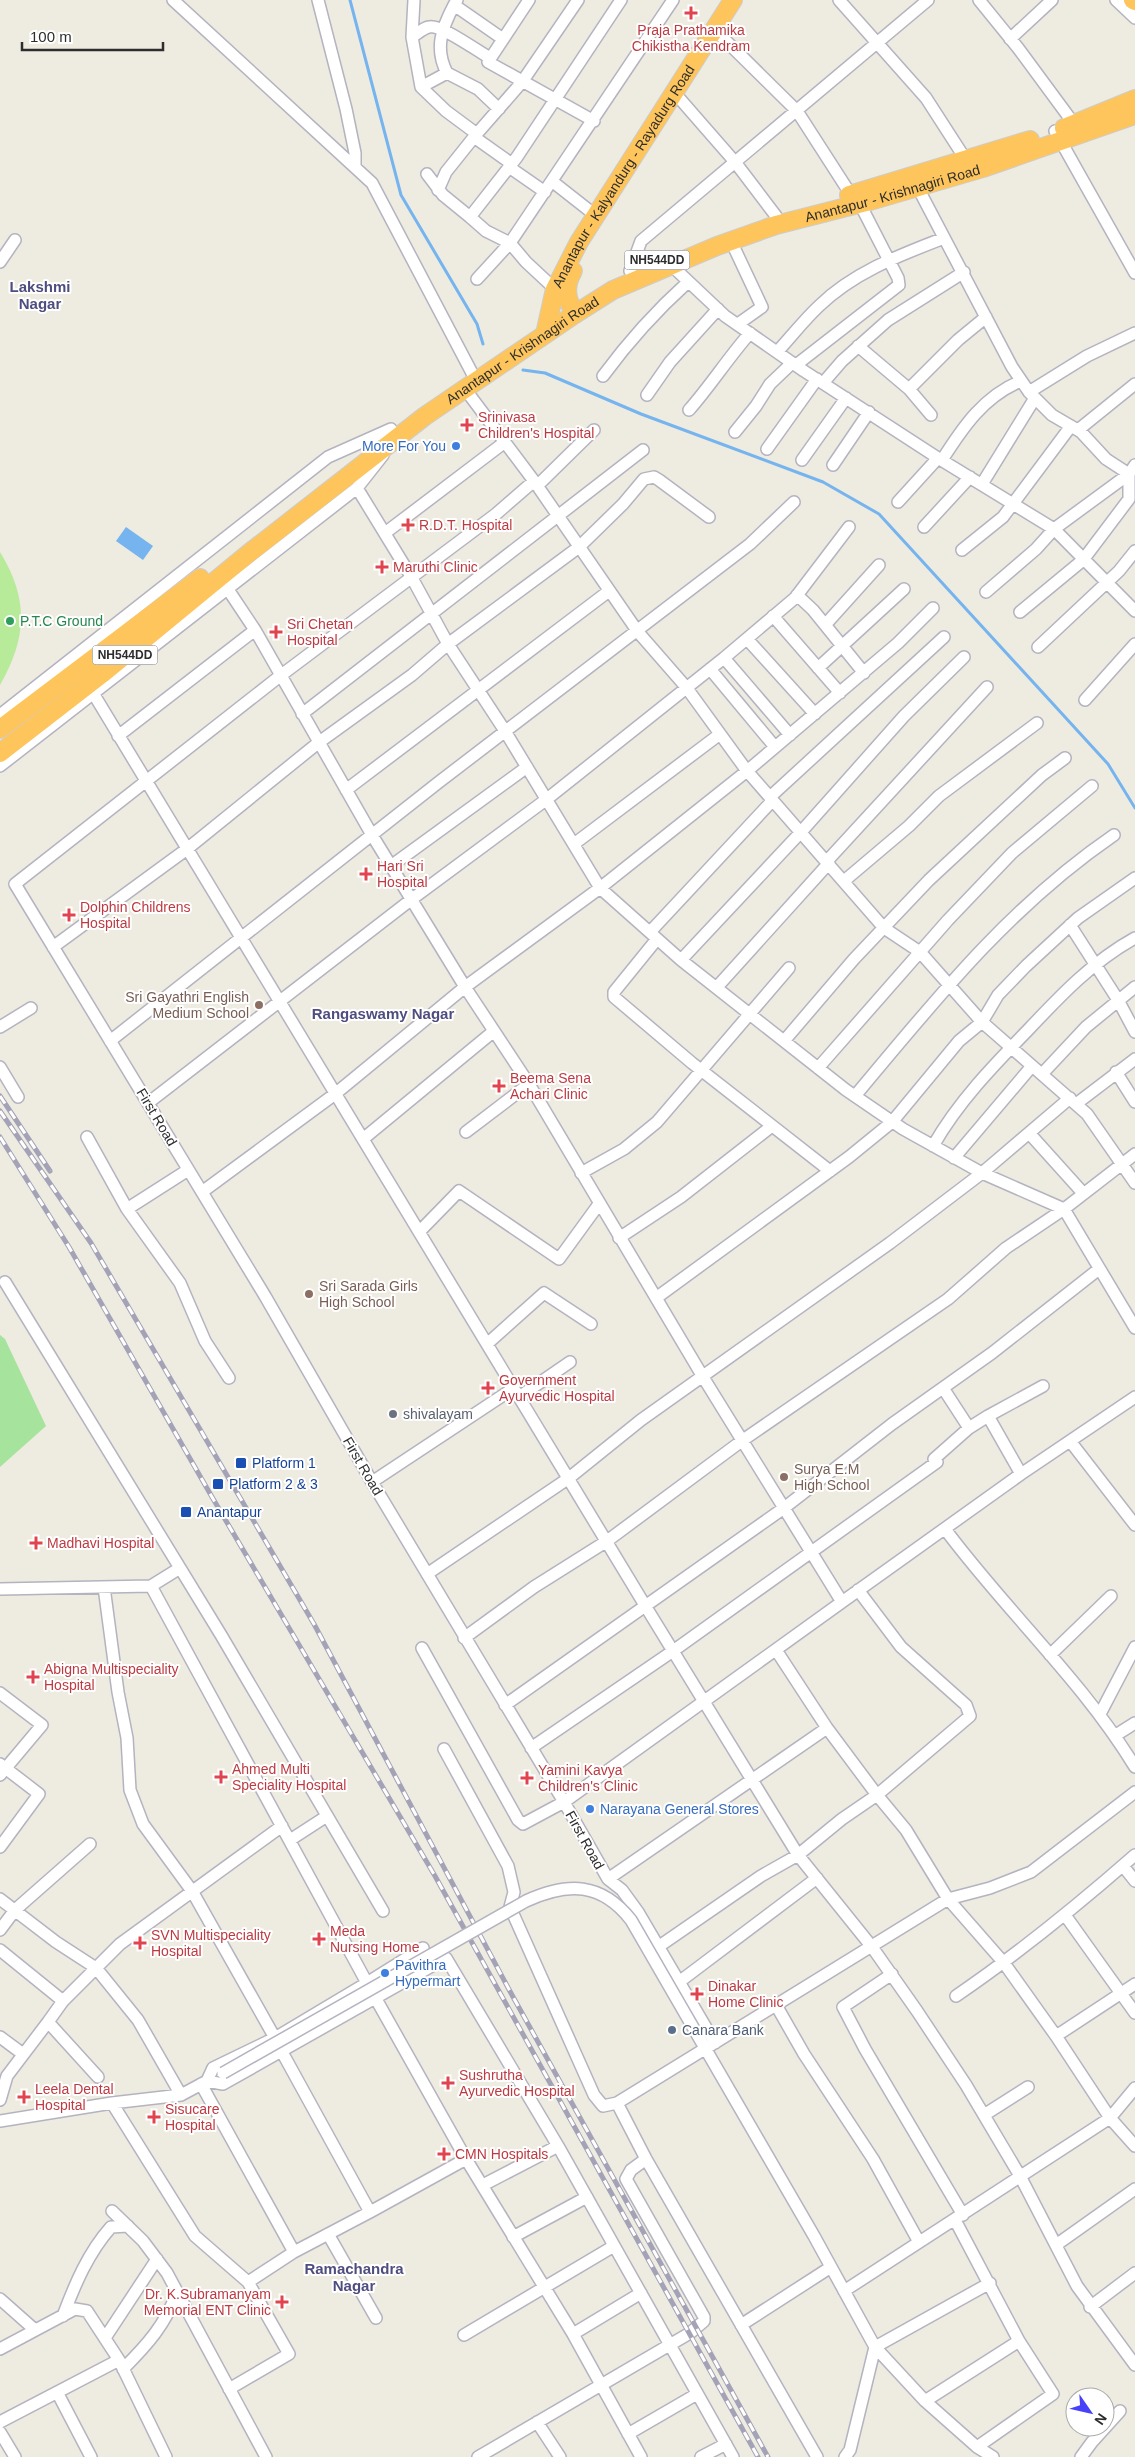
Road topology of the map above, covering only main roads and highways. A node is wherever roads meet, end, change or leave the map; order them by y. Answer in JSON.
{"nodes":[{"id":1,"x":733,"y":0,"type":"edge"},
{"id":2,"x":744,"y":0,"type":"edge"},
{"id":3,"x":1135,"y":99,"type":"edge"},
{"id":4,"x":1135,"y":115,"type":"edge"},
{"id":5,"x":1078,"y":130,"type":"junction"},
{"id":6,"x":1058,"y":136,"type":"junction"},
{"id":7,"x":856,"y":201,"type":"junction"},
{"id":8,"x":572,"y":309,"type":"junction"},
{"id":9,"x":547,"y":327,"type":"junction"},
{"id":10,"x":245,"y":550,"type":"junction"},
{"id":11,"x":0,"y":729,"type":"edge"},
{"id":12,"x":0,"y":753,"type":"edge"}],
"edges":[{"from":1,"to":9,"type":"highway","name":"Anantapur - Kalyandurg - Rayadurg Road"},
{"from":2,"to":8,"type":"highway","name":"Anantapur - Kalyandurg - Rayadurg Road"},
{"from":3,"to":5,"type":"highway","name":"Anantapur - Krishnagiri Road","number":"NH544DD"},
{"from":4,"to":5,"type":"highway","name":"Anantapur - Krishnagiri Road","number":"NH544DD"},
{"from":5,"to":6,"type":"highway","name":"Anantapur - Krishnagiri Road","number":"NH544DD"},
{"from":6,"to":7,"type":"highway","name":"Anantapur - Krishnagiri Road","number":"NH544DD"},
{"from":6,"to":7,"type":"highway","name":"Anantapur - Krishnagiri Road","number":"NH544DD"},
{"from":7,"to":8,"type":"highway","name":"Anantapur - Krishnagiri Road","number":"NH544DD"},
{"from":7,"to":8,"type":"highway","name":"Anantapur - Krishnagiri Road","number":"NH544DD"},
{"from":8,"to":9,"type":"highway","name":"Anantapur - Krishnagiri Road","number":"NH544DD"},
{"from":9,"to":10,"type":"highway","name":"Anantapur - Krishnagiri Road","number":"NH544DD"},
{"from":10,"to":11,"type":"highway","number":"NH544DD"},
{"from":10,"to":12,"type":"highway","name":"Anantapur - Krishnagiri Road","number":"NH544DD"}]}
